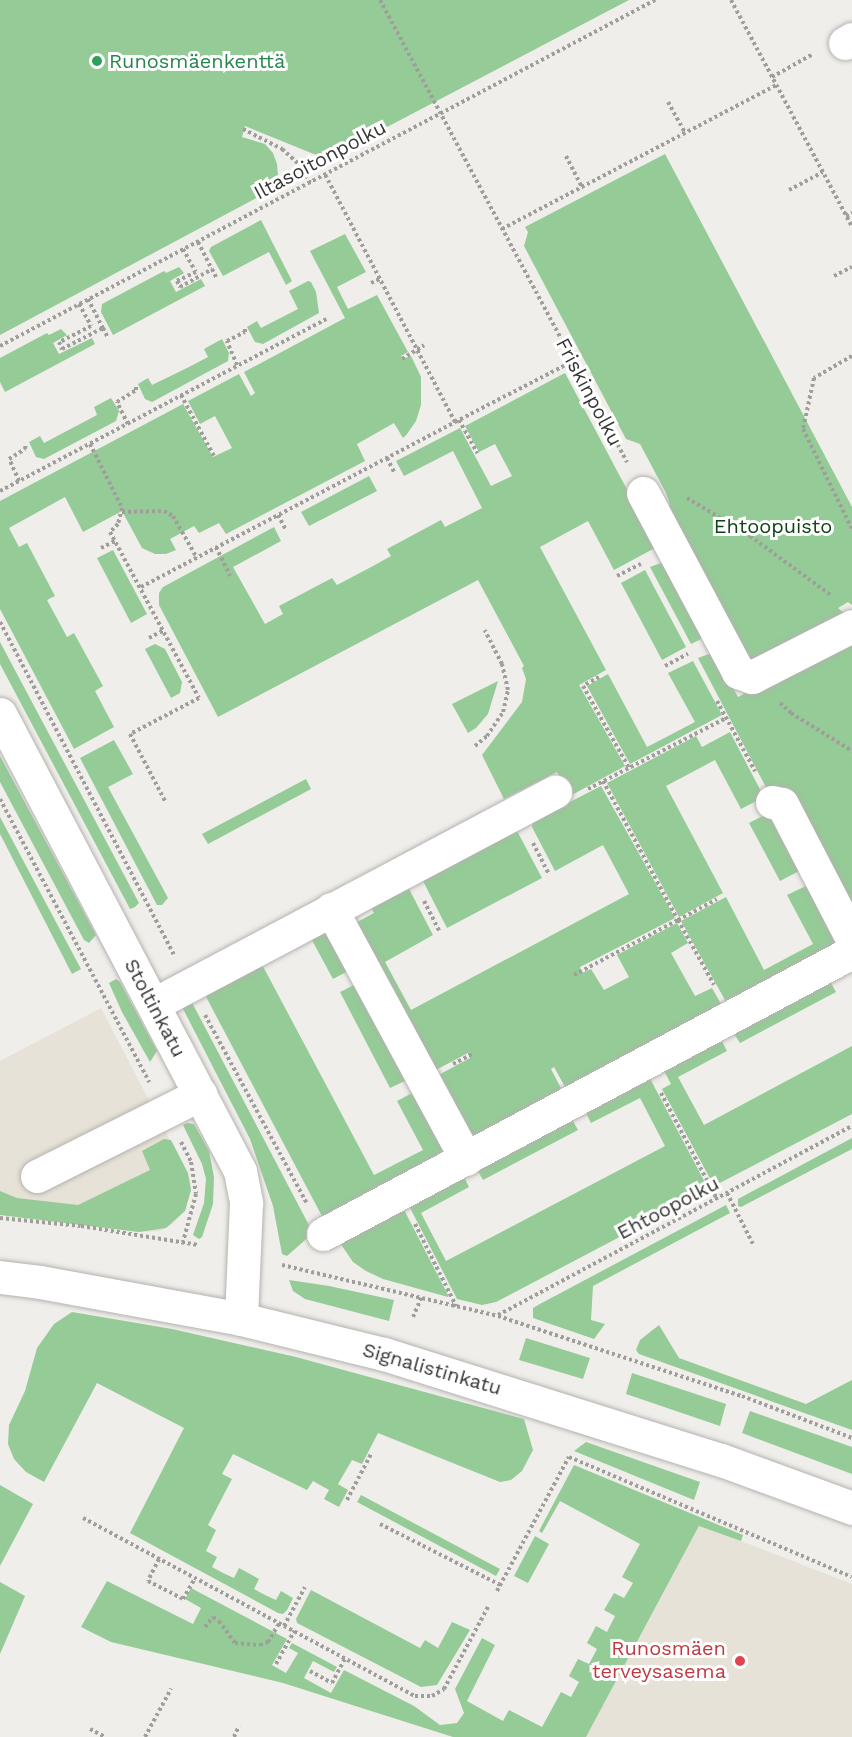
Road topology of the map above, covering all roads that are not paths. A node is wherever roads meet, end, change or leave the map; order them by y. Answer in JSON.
{"nodes":[{"id":1,"x":643,"y":494,"type":"road end"},
{"id":2,"x":852,"y":626,"type":"edge"},
{"id":3,"x":0,"y":714,"type":"edge"},
{"id":4,"x":555,"y":792,"type":"dead end"},
{"id":5,"x":772,"y":802,"type":"dead end"},
{"id":6,"x":331,"y":909,"type":"junction"},
{"id":7,"x":852,"y":939,"type":"edge"},
{"id":8,"x":852,"y":952,"type":"edge"},
{"id":9,"x":153,"y":1004,"type":"junction"},
{"id":10,"x":201,"y":1094,"type":"junction"},
{"id":11,"x":466,"y":1159,"type":"junction"},
{"id":12,"x":37,"y":1176,"type":"dead end"},
{"id":13,"x":323,"y":1234,"type":"road end"},
{"id":14,"x":0,"y":1278,"type":"edge"},
{"id":15,"x":242,"y":1319,"type":"junction"},
{"id":16,"x":852,"y":1508,"type":"edge"}],
"edges":[{"from":1,"to":2,"type":"street"},
{"from":3,"to":9,"type":"street","name":"Stoltinkatu"},
{"from":4,"to":6,"type":"street"},
{"from":5,"to":7,"type":"street"},
{"from":6,"to":9,"type":"street"},
{"from":6,"to":11,"type":"street"},
{"from":8,"to":11,"type":"street"},
{"from":9,"to":10,"type":"street","name":"Stoltinkatu"},
{"from":10,"to":12,"type":"street"},
{"from":10,"to":15,"type":"street","name":"Stoltinkatu"},
{"from":11,"to":13,"type":"street"},
{"from":14,"to":15,"type":"street","name":"Signalistinkatu"},
{"from":15,"to":16,"type":"street","name":"Signalistinkatu"}]}
